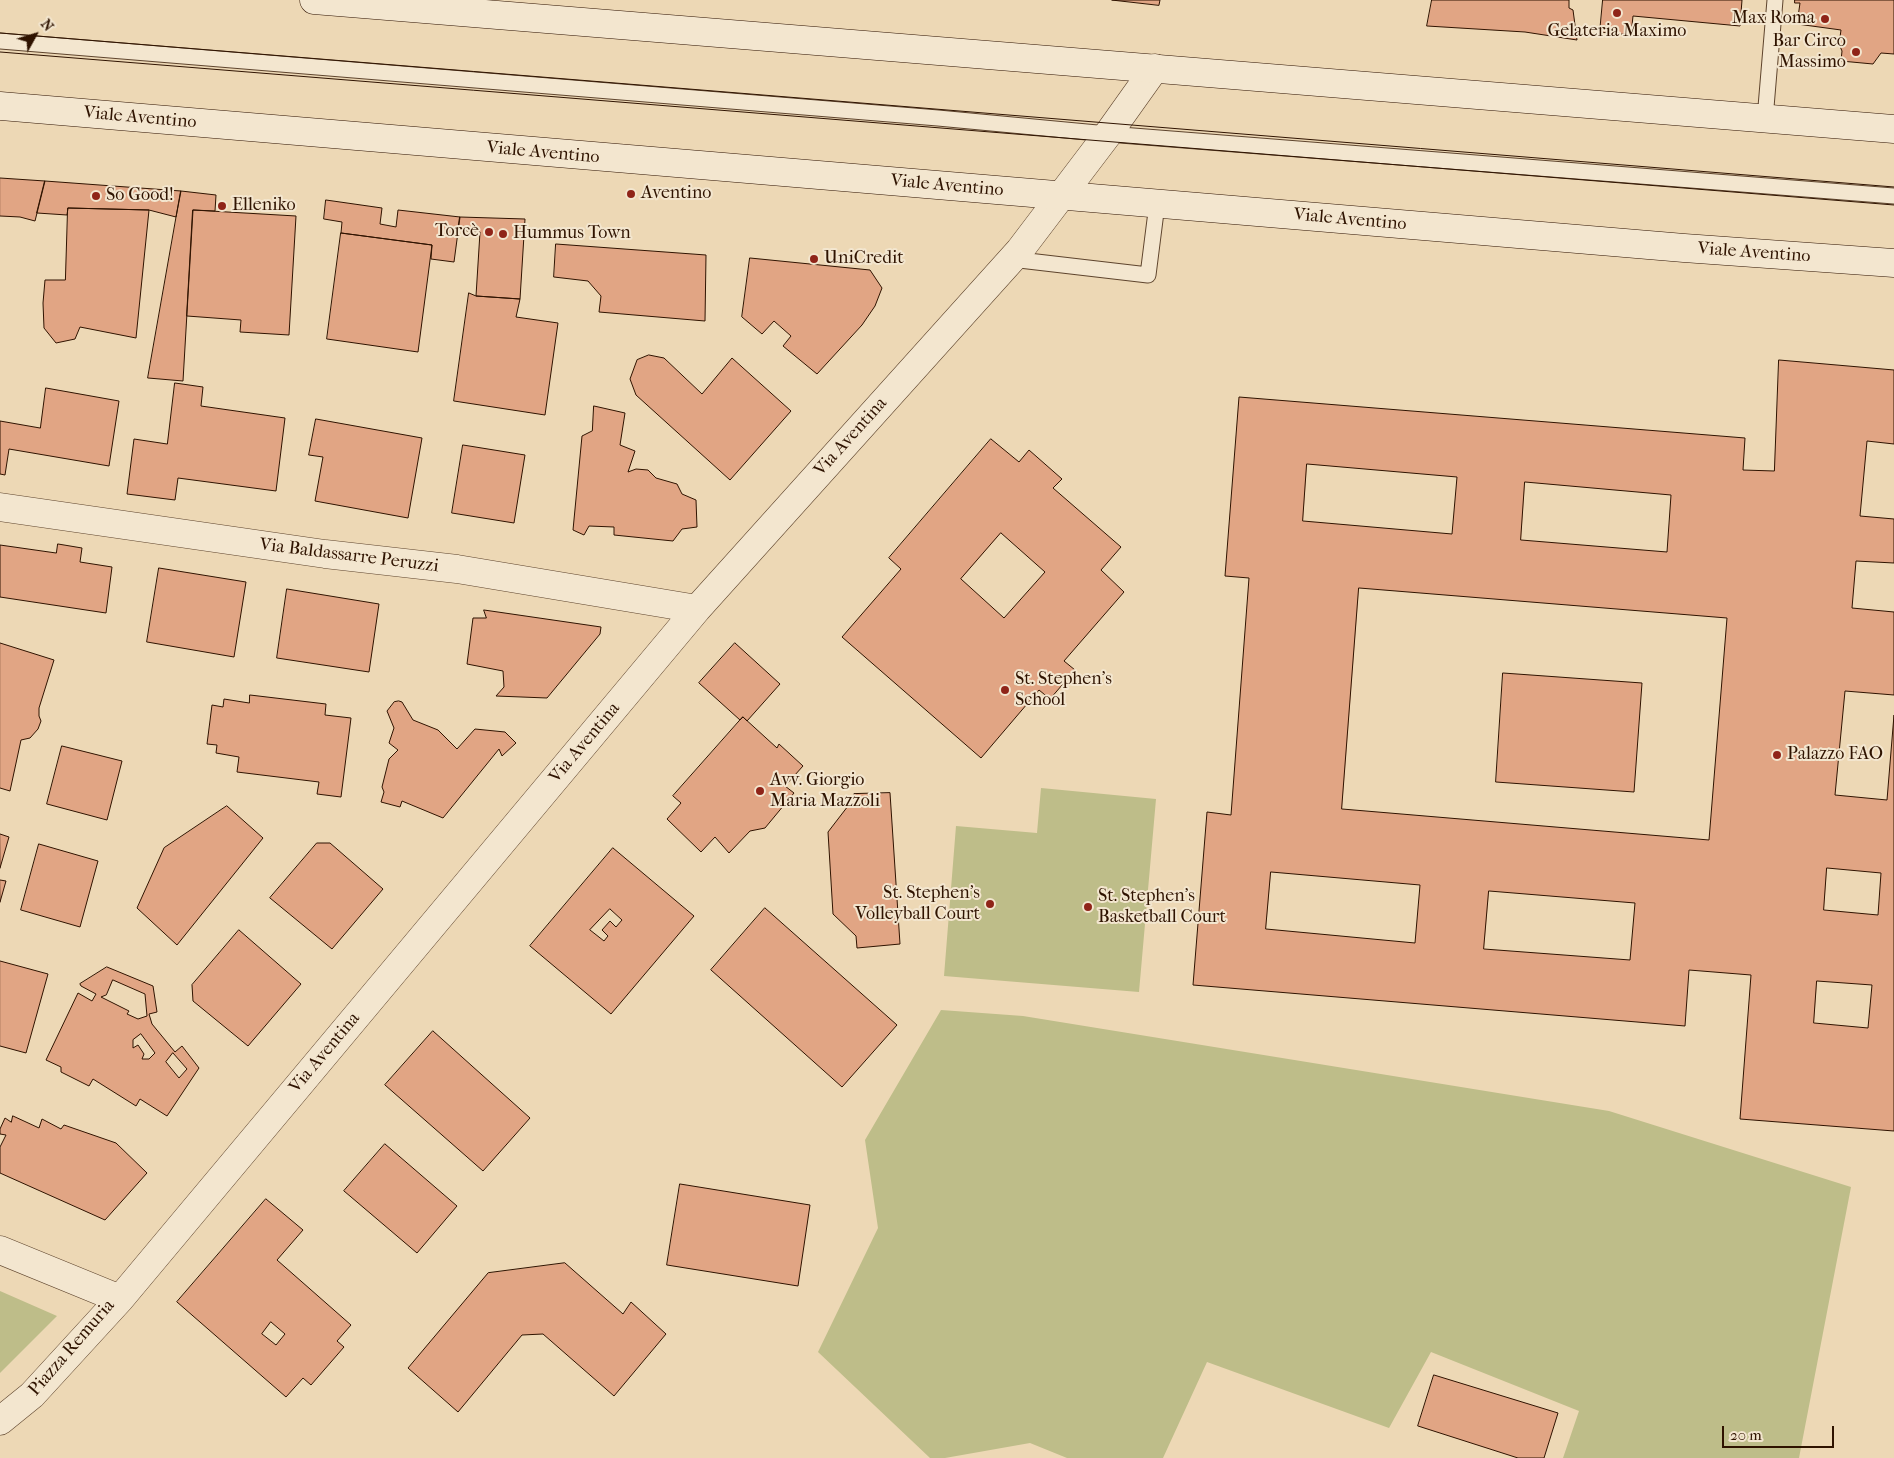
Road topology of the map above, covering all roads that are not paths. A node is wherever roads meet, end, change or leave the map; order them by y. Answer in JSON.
{"nodes":[{"id":1,"x":314,"y":0,"type":"edge"},
{"id":2,"x":1774,"y":0,"type":"edge"},
{"id":3,"x":382,"y":2,"type":"edge"},
{"id":4,"x":0,"y":42,"type":"edge"},
{"id":5,"x":1155,"y":68,"type":"junction"},
{"id":6,"x":0,"y":106,"type":"edge"},
{"id":7,"x":1765,"y":120,"type":"junction"},
{"id":8,"x":1894,"y":129,"type":"edge"},
{"id":9,"x":1108,"y":134,"type":"junction"},
{"id":10,"x":1060,"y":195,"type":"junction"},
{"id":11,"x":1894,"y":196,"type":"edge"},
{"id":12,"x":1157,"y":204,"type":"junction"},
{"id":13,"x":1011,"y":259,"type":"junction"},
{"id":14,"x":1894,"y":264,"type":"edge"},
{"id":15,"x":0,"y":507,"type":"edge"},
{"id":16,"x":697,"y":609,"type":"junction"},
{"id":17,"x":0,"y":1250,"type":"edge"},
{"id":18,"x":120,"y":1299,"type":"junction"},
{"id":19,"x":0,"y":1421,"type":"edge"}],
"edges":[{"from":1,"to":3,"type":"main road"},
{"from":2,"to":7,"type":"lane"},
{"from":3,"to":5,"type":"main road"},
{"from":4,"to":9,"type":"lane"},
{"from":5,"to":7,"type":"main road"},
{"from":5,"to":9,"type":"main road","name":"Via Aventina"},
{"from":6,"to":10,"type":"main road","name":"Viale Aventino"},
{"from":7,"to":8,"type":"main road"},
{"from":9,"to":10,"type":"main road","name":"Via Aventina"},
{"from":9,"to":11,"type":"lane"},
{"from":10,"to":12,"type":"main road","name":"Viale Aventino"},
{"from":10,"to":13,"type":"main road","name":"Via Aventina"},
{"from":12,"to":13,"type":"lane"},
{"from":12,"to":14,"type":"main road","name":"Viale Aventino"},
{"from":13,"to":16,"type":"main road","name":"Via Aventina"},
{"from":15,"to":16,"type":"main road","name":"Via Baldassarre Peruzzi"},
{"from":16,"to":18,"type":"main road","name":"Via Aventina"},
{"from":17,"to":18,"type":"main road","name":"Piazza Remuria"},
{"from":18,"to":19,"type":"main road","name":"Piazza Remuria"}]}
